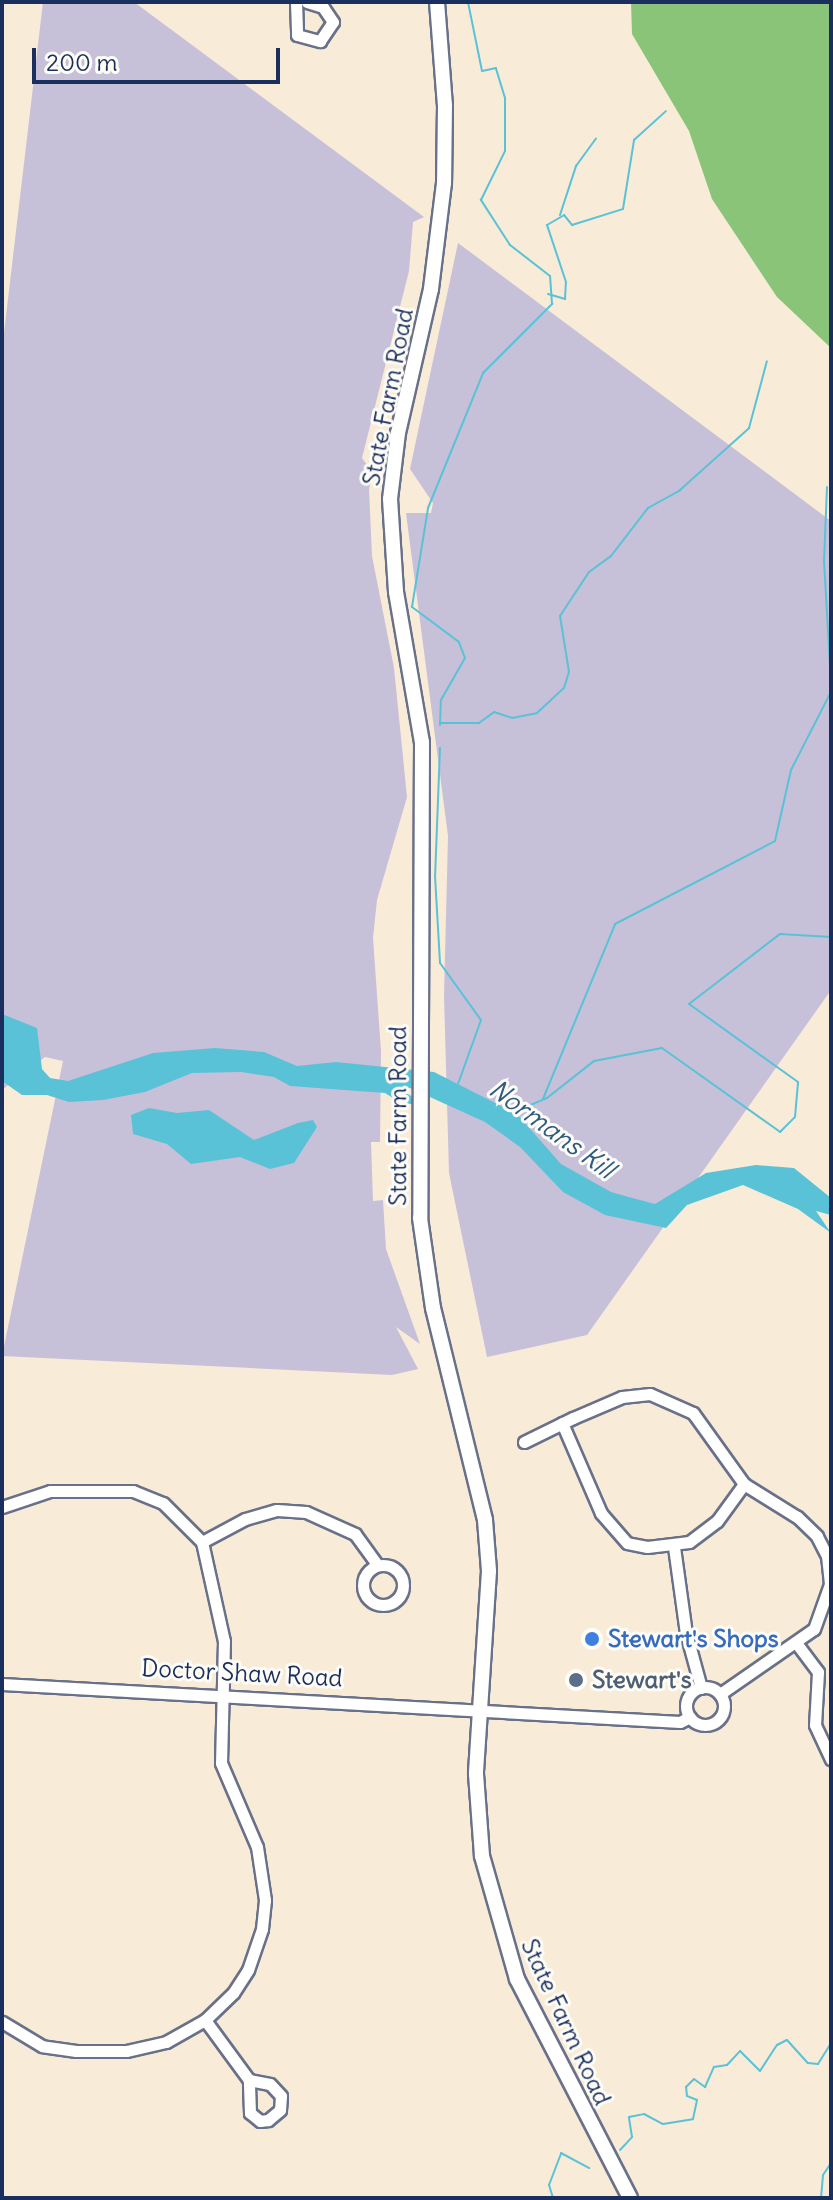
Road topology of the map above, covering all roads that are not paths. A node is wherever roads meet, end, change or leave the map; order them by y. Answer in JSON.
{"nodes":[{"id":1,"x":296,"y":2,"type":"edge"},
{"id":2,"x":307,"y":2,"type":"edge"},
{"id":3,"x":437,"y":2,"type":"edge"},
{"id":4,"x":562,"y":1423,"type":"junction"},
{"id":5,"x":524,"y":1442,"type":"dead end"},
{"id":6,"x":744,"y":1484,"type":"junction"},
{"id":7,"x":4,"y":1501,"type":"edge"},
{"id":8,"x":202,"y":1542,"type":"junction"},
{"id":9,"x":674,"y":1547,"type":"junction"},
{"id":10,"x":376,"y":1563,"type":"dead end"},
{"id":11,"x":797,"y":1644,"type":"junction"},
{"id":12,"x":2,"y":1684,"type":"edge"},
{"id":13,"x":701,"y":1688,"type":"junction"},
{"id":14,"x":221,"y":1694,"type":"junction"},
{"id":15,"x":720,"y":1694,"type":"junction"},
{"id":16,"x":479,"y":1707,"type":"junction"},
{"id":17,"x":690,"y":1717,"type":"junction"},
{"id":18,"x":831,"y":1759,"type":"edge"},
{"id":19,"x":205,"y":2020,"type":"junction"},
{"id":20,"x":2,"y":2022,"type":"edge"},
{"id":21,"x":249,"y":2080,"type":"dead end"},
{"id":22,"x":630,"y":2198,"type":"edge"}],
"edges":[{"from":1,"to":2,"type":"street"},
{"from":3,"to":16,"type":"main road","name":"State Farm Road"},
{"from":4,"to":5,"type":"street"},
{"from":4,"to":6,"type":"street"},
{"from":4,"to":9,"type":"street"},
{"from":6,"to":9,"type":"street"},
{"from":6,"to":11,"type":"street"},
{"from":7,"to":8,"type":"street"},
{"from":8,"to":10,"type":"street"},
{"from":8,"to":14,"type":"street"},
{"from":9,"to":13,"type":"street"},
{"from":11,"to":15,"type":"street"},
{"from":11,"to":18,"type":"street"},
{"from":12,"to":14,"type":"street","name":"Doctor Shaw Road"},
{"from":13,"to":15,"type":"street"},
{"from":13,"to":17,"type":"street"},
{"from":14,"to":16,"type":"street","name":"Doctor Shaw Road"},
{"from":14,"to":19,"type":"street"},
{"from":15,"to":17,"type":"street"},
{"from":16,"to":17,"type":"street","name":"Doctor Shaw Road"},
{"from":16,"to":22,"type":"main road","name":"State Farm Road"},
{"from":19,"to":20,"type":"street"},
{"from":19,"to":21,"type":"street"}]}
